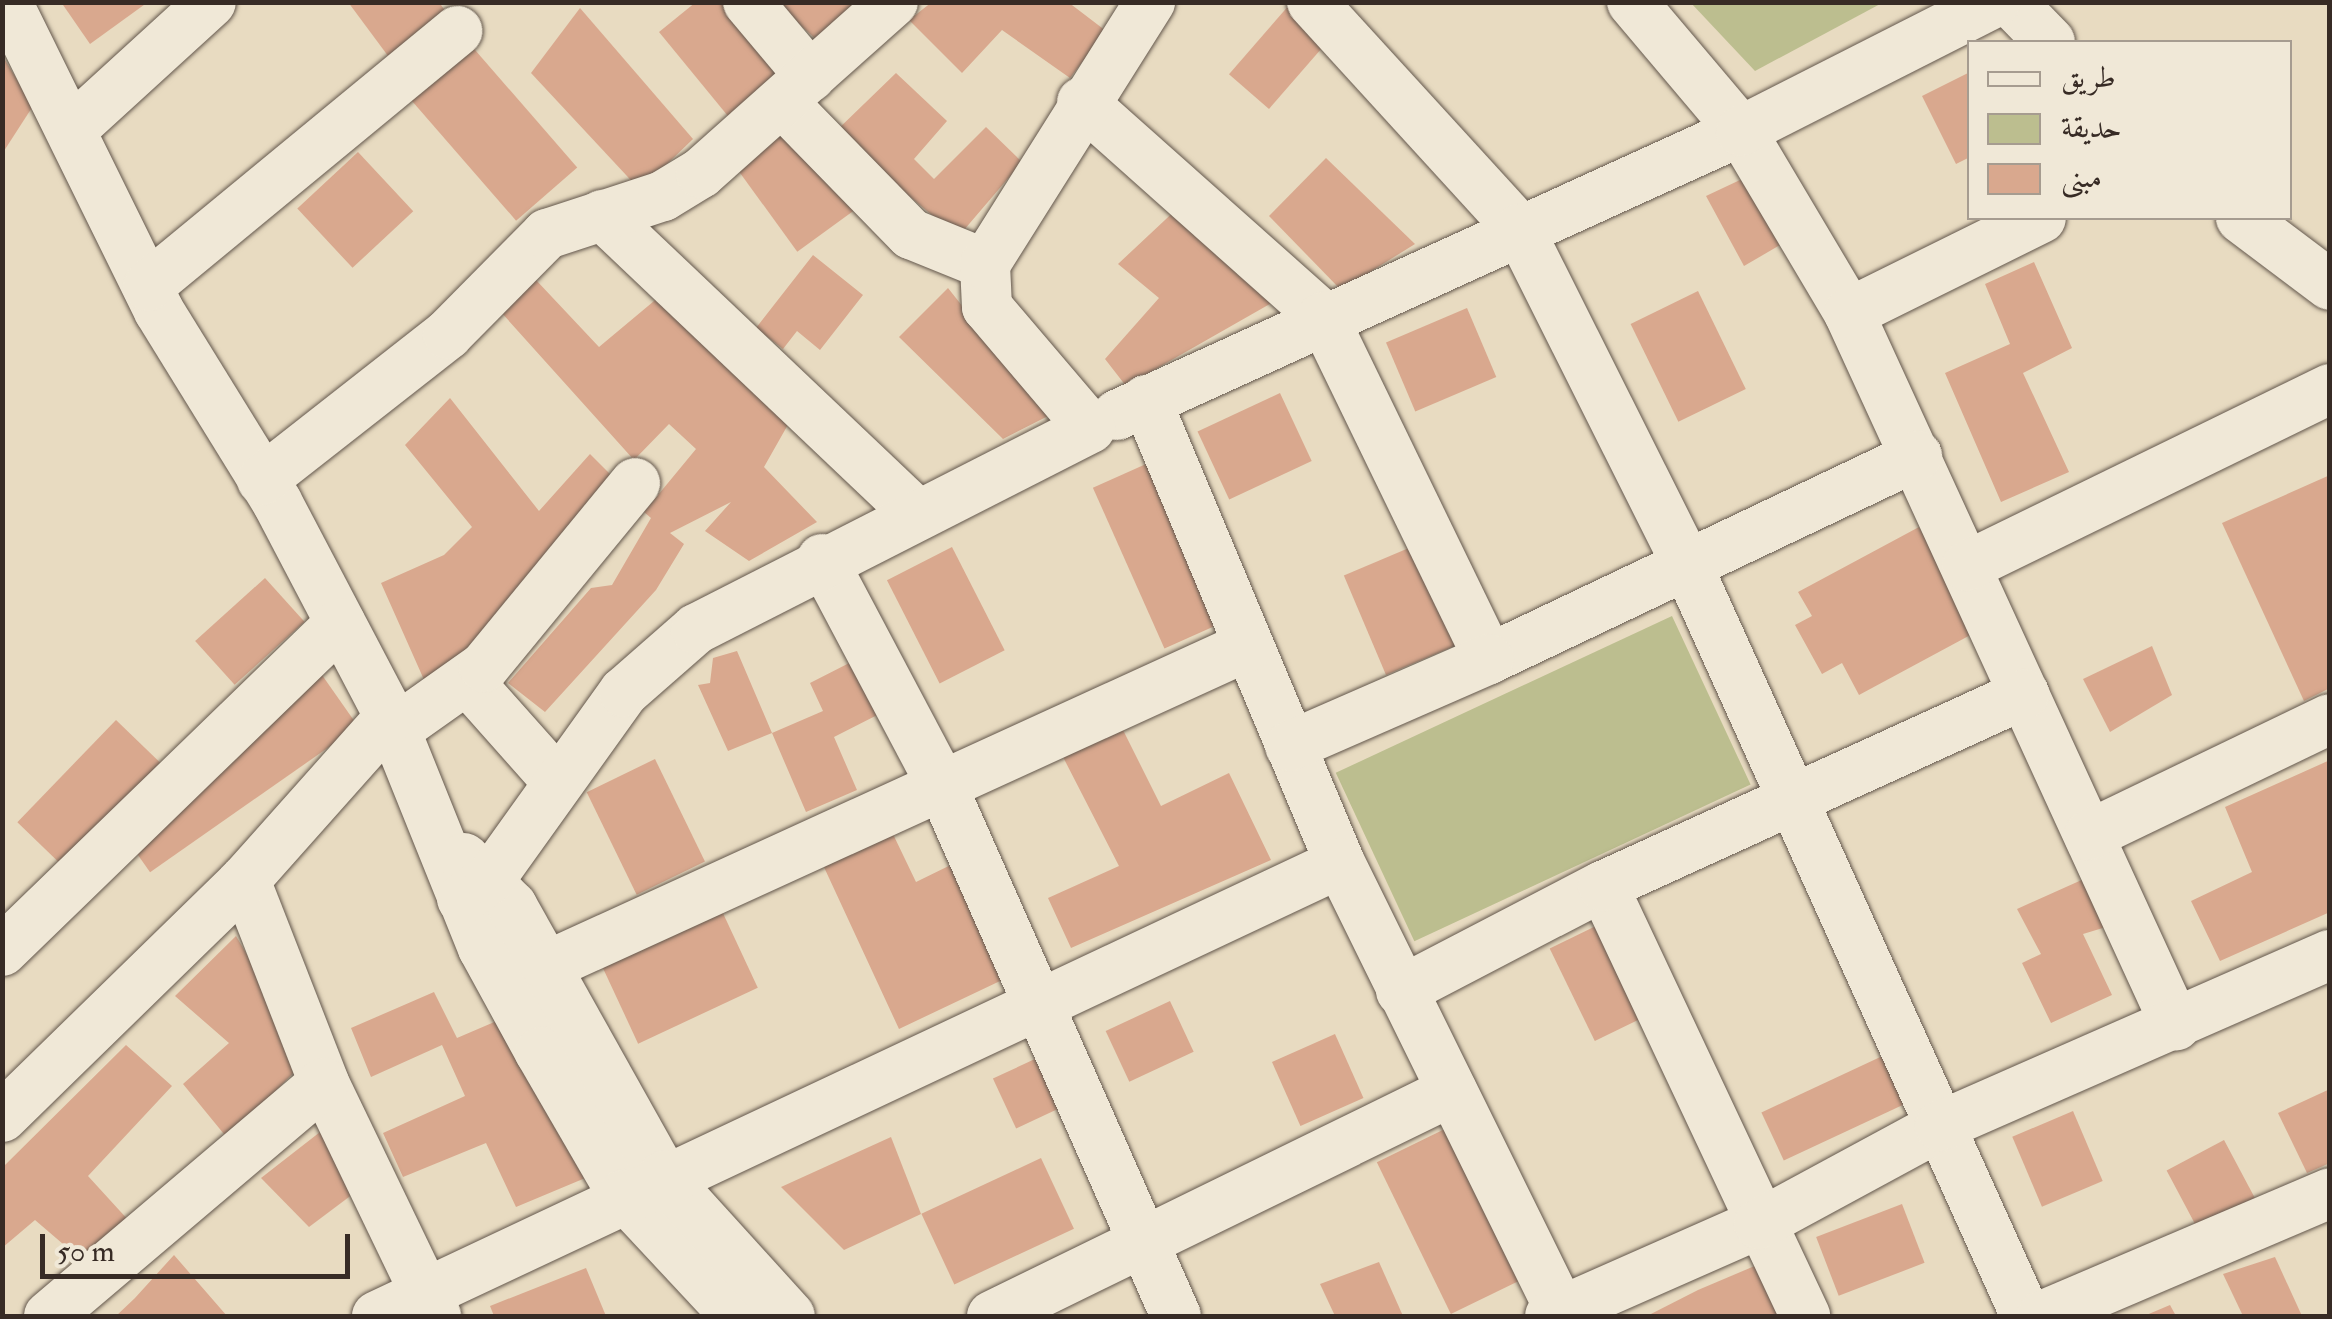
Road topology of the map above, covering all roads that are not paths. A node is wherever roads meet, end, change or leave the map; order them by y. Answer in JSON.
{"nodes":[{"id":1,"x":8,"y":2,"type":"edge"},
{"id":2,"x":210,"y":2,"type":"edge"},
{"id":3,"x":748,"y":2,"type":"edge"},
{"id":4,"x":893,"y":2,"type":"edge"},
{"id":5,"x":1150,"y":2,"type":"edge"},
{"id":6,"x":1312,"y":2,"type":"edge"},
{"id":7,"x":1632,"y":2,"type":"edge"},
{"id":8,"x":1996,"y":2,"type":"edge"},
{"id":9,"x":2010,"y":2,"type":"edge"},
{"id":10,"x":457,"y":31,"type":"dead end"},
{"id":11,"x":2048,"y":40,"type":"edge"},
{"id":12,"x":797,"y":90,"type":"junction"},
{"id":13,"x":1082,"y":102,"type":"junction"},
{"id":14,"x":72,"y":129,"type":"junction"},
{"id":15,"x":1741,"y":130,"type":"junction"},
{"id":16,"x":602,"y":215,"type":"junction"},
{"id":17,"x":2037,"y":220,"type":"edge"},
{"id":18,"x":2244,"y":220,"type":"edge"},
{"id":19,"x":1519,"y":229,"type":"junction"},
{"id":20,"x":985,"y":264,"type":"junction"},
{"id":21,"x":148,"y":286,"type":"junction"},
{"id":22,"x":2330,"y":286,"type":"edge"},
{"id":23,"x":1849,"y":313,"type":"junction"},
{"id":24,"x":1323,"y":317,"type":"junction"},
{"id":25,"x":2330,"y":390,"type":"edge"},
{"id":26,"x":1146,"y":400,"type":"junction"},
{"id":27,"x":1090,"y":428,"type":"junction"},
{"id":28,"x":1917,"y":456,"type":"junction"},
{"id":29,"x":262,"y":480,"type":"junction"},
{"id":30,"x":635,"y":484,"type":"dead end"},
{"id":31,"x":916,"y":513,"type":"junction"},
{"id":32,"x":822,"y":559,"type":"junction"},
{"id":33,"x":1688,"y":565,"type":"junction"},
{"id":34,"x":1967,"y":566,"type":"junction"},
{"id":35,"x":340,"y":623,"type":"junction"},
{"id":36,"x":1248,"y":646,"type":"junction"},
{"id":37,"x":1489,"y":660,"type":"junction"},
{"id":38,"x":468,"y":681,"type":"junction"},
{"id":39,"x":2024,"y":694,"type":"junction"},
{"id":40,"x":2330,"y":719,"type":"edge"},
{"id":41,"x":392,"y":723,"type":"junction"},
{"id":42,"x":1290,"y":746,"type":"junction"},
{"id":43,"x":555,"y":779,"type":"junction"},
{"id":44,"x":943,"y":788,"type":"junction"},
{"id":45,"x":1792,"y":802,"type":"junction"},
{"id":46,"x":2089,"y":835,"type":"junction"},
{"id":47,"x":1340,"y":863,"type":"junction"},
{"id":48,"x":245,"y":880,"type":"junction"},
{"id":49,"x":1603,"y":886,"type":"junction"},
{"id":50,"x":476,"y":889,"type":"junction"},
{"id":51,"x":2,"y":951,"type":"edge"},
{"id":52,"x":2330,"y":955,"type":"edge"},
{"id":53,"x":547,"y":966,"type":"junction"},
{"id":54,"x":1401,"y":991,"type":"junction"},
{"id":55,"x":1039,"y":1002,"type":"junction"},
{"id":56,"x":2176,"y":1026,"type":"junction"},
{"id":57,"x":324,"y":1083,"type":"junction"},
{"id":58,"x":1452,"y":1091,"type":"junction"},
{"id":59,"x":2,"y":1117,"type":"edge"},
{"id":60,"x":1940,"y":1126,"type":"junction"},
{"id":61,"x":643,"y":1185,"type":"junction"},
{"id":62,"x":2330,"y":1193,"type":"edge"},
{"id":63,"x":1759,"y":1224,"type":"junction"},
{"id":64,"x":1142,"y":1237,"type":"junction"},
{"id":65,"x":429,"y":1306,"type":"edge"},
{"id":66,"x":1558,"y":1315,"type":"edge"},
{"id":67,"x":49,"y":1316,"type":"edge"},
{"id":68,"x":377,"y":1316,"type":"edge"},
{"id":69,"x":736,"y":1316,"type":"edge"},
{"id":70,"x":790,"y":1316,"type":"edge"},
{"id":71,"x":992,"y":1316,"type":"edge"},
{"id":72,"x":1176,"y":1316,"type":"edge"},
{"id":73,"x":1804,"y":1316,"type":"edge"},
{"id":74,"x":2026,"y":1316,"type":"edge"},
{"id":75,"x":2042,"y":1316,"type":"edge"}],
"edges":[{"from":1,"to":14,"type":"street"},
{"from":2,"to":14,"type":"street"},
{"from":3,"to":12,"type":"street"},
{"from":4,"to":12,"type":"street"},
{"from":5,"to":13,"type":"street"},
{"from":6,"to":19,"type":"street"},
{"from":7,"to":15,"type":"street"},
{"from":8,"to":15,"type":"street"},
{"from":9,"to":11,"type":"street"},
{"from":10,"to":21,"type":"street"},
{"from":12,"to":16,"type":"street"},
{"from":12,"to":20,"type":"street"},
{"from":13,"to":20,"type":"street"},
{"from":13,"to":24,"type":"street"},
{"from":14,"to":21,"type":"street"},
{"from":15,"to":19,"type":"street"},
{"from":15,"to":23,"type":"street"},
{"from":16,"to":29,"type":"street"},
{"from":16,"to":31,"type":"street"},
{"from":17,"to":23,"type":"street"},
{"from":18,"to":22,"type":"street"},
{"from":19,"to":24,"type":"street"},
{"from":19,"to":33,"type":"street"},
{"from":20,"to":27,"type":"street"},
{"from":21,"to":29,"type":"street"},
{"from":23,"to":28,"type":"street"},
{"from":24,"to":26,"type":"street"},
{"from":24,"to":37,"type":"street"},
{"from":25,"to":34,"type":"street"},
{"from":26,"to":27,"type":"street"},
{"from":26,"to":36,"type":"street"},
{"from":27,"to":31,"type":"street"},
{"from":28,"to":33,"type":"street"},
{"from":28,"to":34,"type":"street"},
{"from":29,"to":35,"type":"street"},
{"from":30,"to":38,"type":"street"},
{"from":31,"to":32,"type":"street"},
{"from":32,"to":43,"type":"street"},
{"from":32,"to":44,"type":"street"},
{"from":33,"to":37,"type":"street"},
{"from":33,"to":45,"type":"street"},
{"from":34,"to":39,"type":"street"},
{"from":35,"to":41,"type":"street"},
{"from":35,"to":51,"type":"street"},
{"from":36,"to":42,"type":"street"},
{"from":36,"to":44,"type":"street"},
{"from":37,"to":42,"type":"street"},
{"from":38,"to":41,"type":"street"},
{"from":38,"to":43,"type":"street"},
{"from":39,"to":45,"type":"street"},
{"from":39,"to":46,"type":"street"},
{"from":40,"to":46,"type":"street"},
{"from":41,"to":48,"type":"street"},
{"from":41,"to":50,"type":"street"},
{"from":42,"to":47,"type":"street"},
{"from":43,"to":50,"type":"street"},
{"from":44,"to":53,"type":"street"},
{"from":44,"to":55,"type":"street"},
{"from":45,"to":49,"type":"street"},
{"from":45,"to":60,"type":"street"},
{"from":46,"to":56,"type":"street"},
{"from":47,"to":54,"type":"street"},
{"from":47,"to":55,"type":"street"},
{"from":48,"to":57,"type":"street"},
{"from":48,"to":59,"type":"street"},
{"from":49,"to":54,"type":"street"},
{"from":49,"to":63,"type":"street"},
{"from":50,"to":53,"type":"street"},
{"from":50,"to":61,"type":"street"},
{"from":52,"to":56,"type":"street"},
{"from":53,"to":61,"type":"street"},
{"from":54,"to":58,"type":"street"},
{"from":55,"to":61,"type":"street"},
{"from":55,"to":64,"type":"street"},
{"from":56,"to":60,"type":"street"},
{"from":57,"to":65,"type":"street"},
{"from":57,"to":67,"type":"street"},
{"from":58,"to":64,"type":"street"},
{"from":58,"to":66,"type":"street"},
{"from":60,"to":63,"type":"street"},
{"from":60,"to":74,"type":"street"},
{"from":61,"to":65,"type":"street"},
{"from":61,"to":69,"type":"street"},
{"from":61,"to":70,"type":"street"},
{"from":62,"to":75,"type":"street"},
{"from":63,"to":66,"type":"street"},
{"from":63,"to":73,"type":"street"},
{"from":64,"to":71,"type":"street"},
{"from":64,"to":72,"type":"street"},
{"from":65,"to":68,"type":"street"}]}
